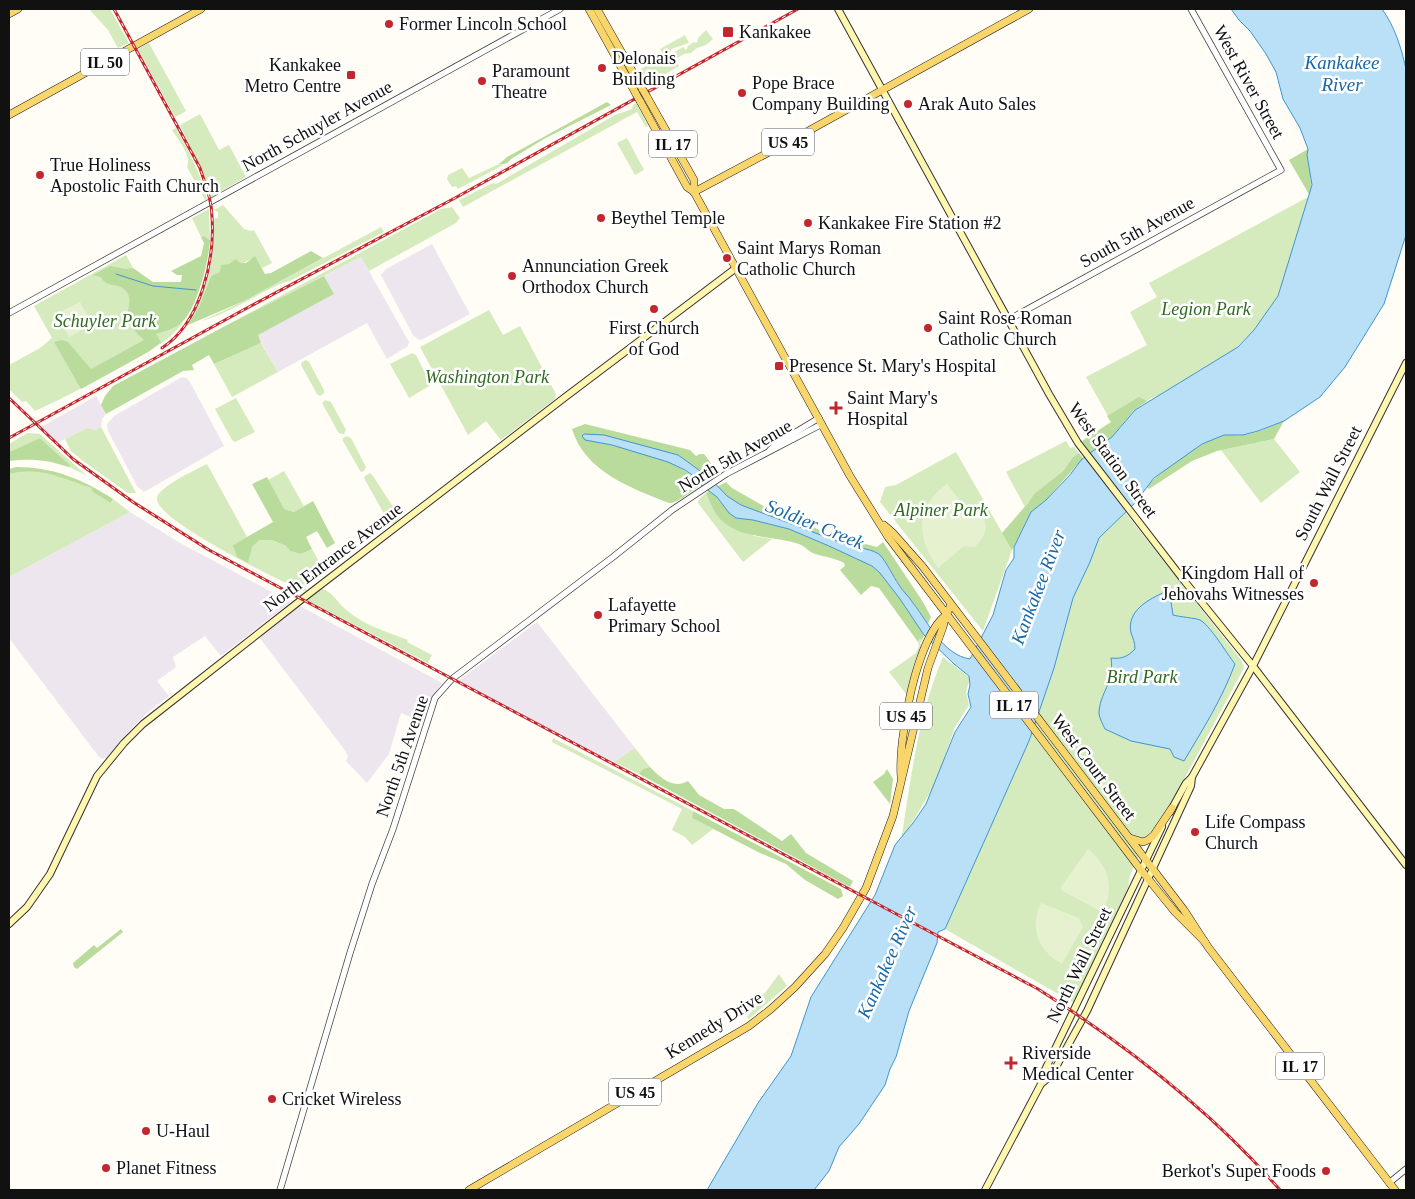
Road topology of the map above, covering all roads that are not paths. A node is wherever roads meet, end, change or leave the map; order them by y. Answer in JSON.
{"nodes":[{"id":1,"x":18,"y":9,"type":"edge"},
{"id":2,"x":201,"y":9,"type":"edge"},
{"id":3,"x":560,"y":9,"type":"edge"},
{"id":4,"x":589,"y":9,"type":"edge"},
{"id":5,"x":597,"y":9,"type":"edge"},
{"id":6,"x":838,"y":9,"type":"edge"},
{"id":7,"x":1029,"y":9,"type":"edge"},
{"id":8,"x":1191,"y":9,"type":"edge"},
{"id":9,"x":9,"y":14,"type":"edge"},
{"id":10,"x":882,"y":90,"type":"junction"},
{"id":11,"x":9,"y":115,"type":"edge"},
{"id":12,"x":1281,"y":170,"type":"joint"},
{"id":13,"x":694,"y":192,"type":"junction"},
{"id":14,"x":736,"y":268,"type":"junction"},
{"id":15,"x":9,"y":313,"type":"edge"},
{"id":16,"x":1008,"y":320,"type":"junction"},
{"id":17,"x":1406,"y":363,"type":"edge"},
{"id":18,"x":821,"y":421,"type":"junction"},
{"id":19,"x":880,"y":522,"type":"junction"},
{"id":20,"x":951,"y":605,"type":"junction"},
{"id":21,"x":946,"y":615,"type":"junction"},
{"id":22,"x":1253,"y":666,"type":"junction"},
{"id":23,"x":1192,"y":777,"type":"junction"},
{"id":24,"x":901,"y":780,"type":"junction"},
{"id":25,"x":1172,"y":808,"type":"junction"},
{"id":26,"x":1128,"y":836,"type":"junction"},
{"id":27,"x":1146,"y":860,"type":"junction"},
{"id":28,"x":1406,"y":865,"type":"edge"},
{"id":29,"x":1152,"y":869,"type":"junction"},
{"id":30,"x":1141,"y":870,"type":"junction"},
{"id":31,"x":1148,"y":879,"type":"junction"},
{"id":32,"x":9,"y":924,"type":"edge"},
{"id":33,"x":1205,"y":942,"type":"junction"},
{"id":34,"x":1041,"y":1084,"type":"junction"},
{"id":35,"x":1406,"y":1170,"type":"edge"},
{"id":36,"x":1389,"y":1183,"type":"junction"},
{"id":37,"x":280,"y":1190,"type":"edge"},
{"id":38,"x":469,"y":1190,"type":"edge"},
{"id":39,"x":985,"y":1190,"type":"edge"},
{"id":40,"x":1395,"y":1190,"type":"edge"}],
"edges":[{"from":1,"to":9,"type":"main road"},
{"from":2,"to":11,"type":"main road","number":"IL 50"},
{"from":3,"to":15,"type":"street","name":"North Schuyler Avenue"},
{"from":4,"to":13,"type":"main road","name":"West Court Street","number":"IL 17"},
{"from":5,"to":13,"type":"main road","name":"West Court Street","number":"IL 17","bridge":true},
{"from":6,"to":10,"type":"main road","name":"West Station Street"},
{"from":7,"to":10,"type":"main road","number":"US 45"},
{"from":8,"to":12,"type":"street","name":"West River Street"},
{"from":10,"to":13,"type":"main road","number":"US 45"},
{"from":10,"to":16,"type":"main road","name":"West Station Street"},
{"from":12,"to":16,"type":"street","name":"South 5th Avenue"},
{"from":13,"to":14,"type":"main road","name":"West Court Street"},
{"from":14,"to":18,"type":"main road","name":"West Court Street"},
{"from":14,"to":32,"type":"main road","name":"North Entrance Avenue"},
{"from":16,"to":22,"type":"main road","name":"West Station Street"},
{"from":17,"to":22,"type":"main road","name":"South Wall Street"},
{"from":18,"to":19,"type":"main road","name":"West Court Street"},
{"from":18,"to":37,"type":"street","name":"North 5th Avenue"},
{"from":19,"to":20,"type":"main road","name":"West Court Street"},
{"from":19,"to":21,"type":"main road","name":"West Court Street"},
{"from":20,"to":21,"type":"main road","name":"Kennedy Drive","number":"US 45"},
{"from":20,"to":26,"type":"main road","name":"West Court Street","number":"IL 17"},
{"from":21,"to":24,"type":"main road","name":"Kennedy Drive","number":"US 45"},
{"from":21,"to":24,"type":"main road","name":"Kennedy Drive","number":"US 45"},
{"from":21,"to":30,"type":"main road","name":"West Court Street","number":"IL 17"},
{"from":22,"to":23,"type":"main road","name":"South Wall Street"},
{"from":22,"to":28,"type":"main road","name":"West Station Street"},
{"from":23,"to":25,"type":"main road","name":"South Wall Street"},
{"from":23,"to":29,"type":"main road","name":"South Wall Street"},
{"from":24,"to":38,"type":"main road","name":"Kennedy Drive","number":"US 45"},
{"from":25,"to":26,"type":"main road"},
{"from":25,"to":27,"type":"main road","name":"South Wall Street"},
{"from":26,"to":27,"type":"main road","name":"West Court Street","number":"IL 17"},
{"from":27,"to":29,"type":"main road","name":"West Court Street","number":"IL 17"},
{"from":27,"to":30,"type":"main road","name":"North Wall Street"},
{"from":29,"to":31,"type":"main road","name":"North Wall Street"},
{"from":29,"to":33,"type":"main road","name":"West Court Street","number":"IL 17"},
{"from":30,"to":31,"type":"main road","name":"West Court Street","number":"IL 17"},
{"from":30,"to":34,"type":"main road","name":"North Wall Street"},
{"from":31,"to":33,"type":"main road","name":"West Court Street","number":"IL 17"},
{"from":31,"to":34,"type":"main road","name":"North Wall Street"},
{"from":33,"to":36,"type":"main road","name":"West Court Street","number":"IL 17"},
{"from":34,"to":39,"type":"main road","name":"North Wall Street"},
{"from":35,"to":36,"type":"street"},
{"from":36,"to":40,"type":"main road","name":"West Court Street","number":"IL 17"}]}
